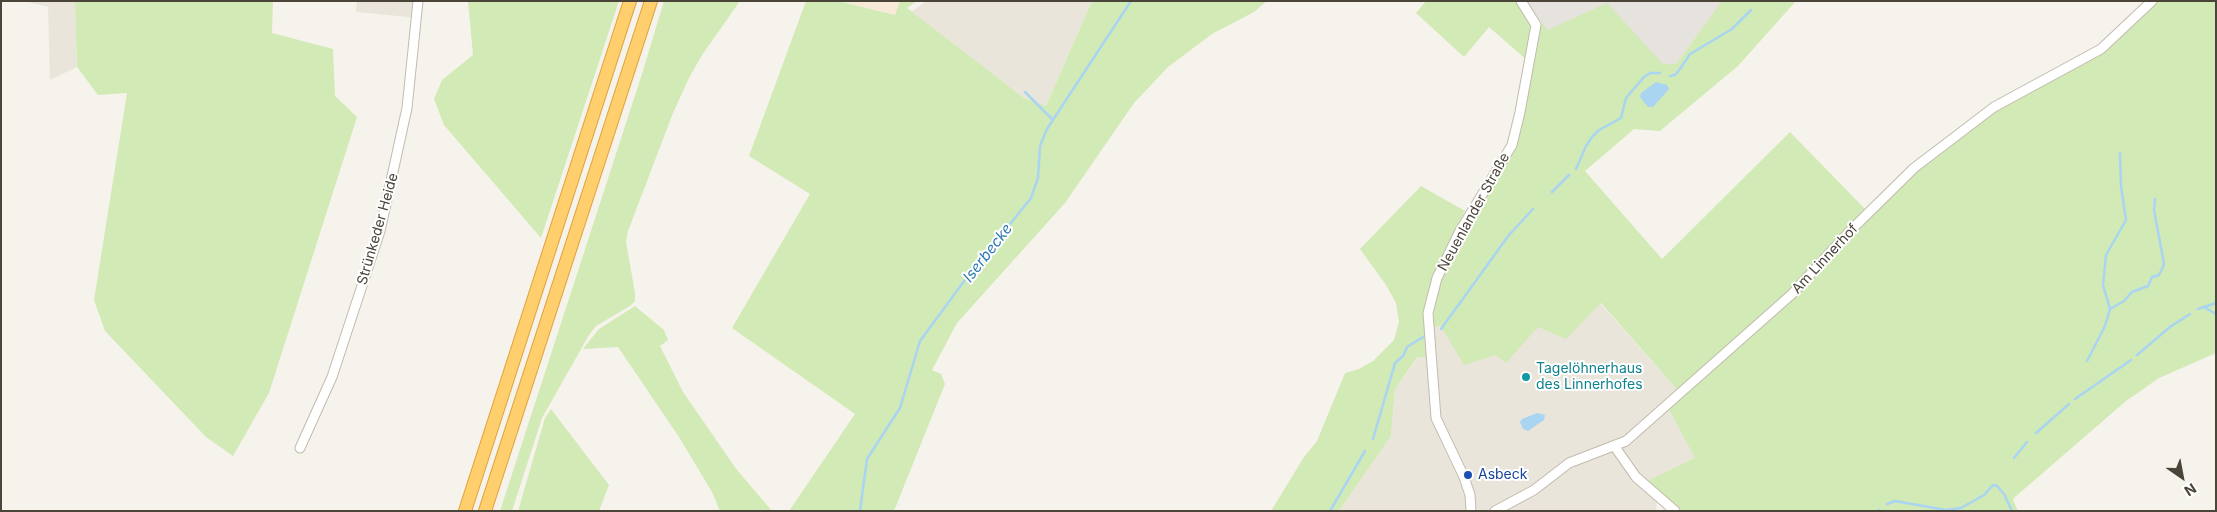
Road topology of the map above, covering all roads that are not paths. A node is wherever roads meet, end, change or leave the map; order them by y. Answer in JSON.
{"nodes":[{"id":1,"x":418,"y":1,"type":"edge"},
{"id":2,"x":630,"y":1,"type":"edge"},
{"id":3,"x":651,"y":1,"type":"edge"},
{"id":4,"x":1521,"y":1,"type":"edge"},
{"id":5,"x":2152,"y":1,"type":"edge"},
{"id":6,"x":1615,"y":447,"type":"junction"},
{"id":7,"x":300,"y":448,"type":"dead end"},
{"id":8,"x":465,"y":511,"type":"edge"},
{"id":9,"x":485,"y":511,"type":"edge"},
{"id":10,"x":1471,"y":511,"type":"edge"},
{"id":11,"x":1495,"y":511,"type":"edge"},
{"id":12,"x":1674,"y":511,"type":"edge"}],
"edges":[{"from":1,"to":7,"type":"street","name":"Strünkeder Heide"},
{"from":2,"to":8,"type":"highway"},
{"from":3,"to":9,"type":"highway"},
{"from":4,"to":10,"type":"street","name":"Neuenlander Straße"},
{"from":5,"to":6,"type":"street","name":"Am Linnerhof"},
{"from":6,"to":11,"type":"street","name":"Am Linnerhof"},
{"from":6,"to":12,"type":"street"}]}
